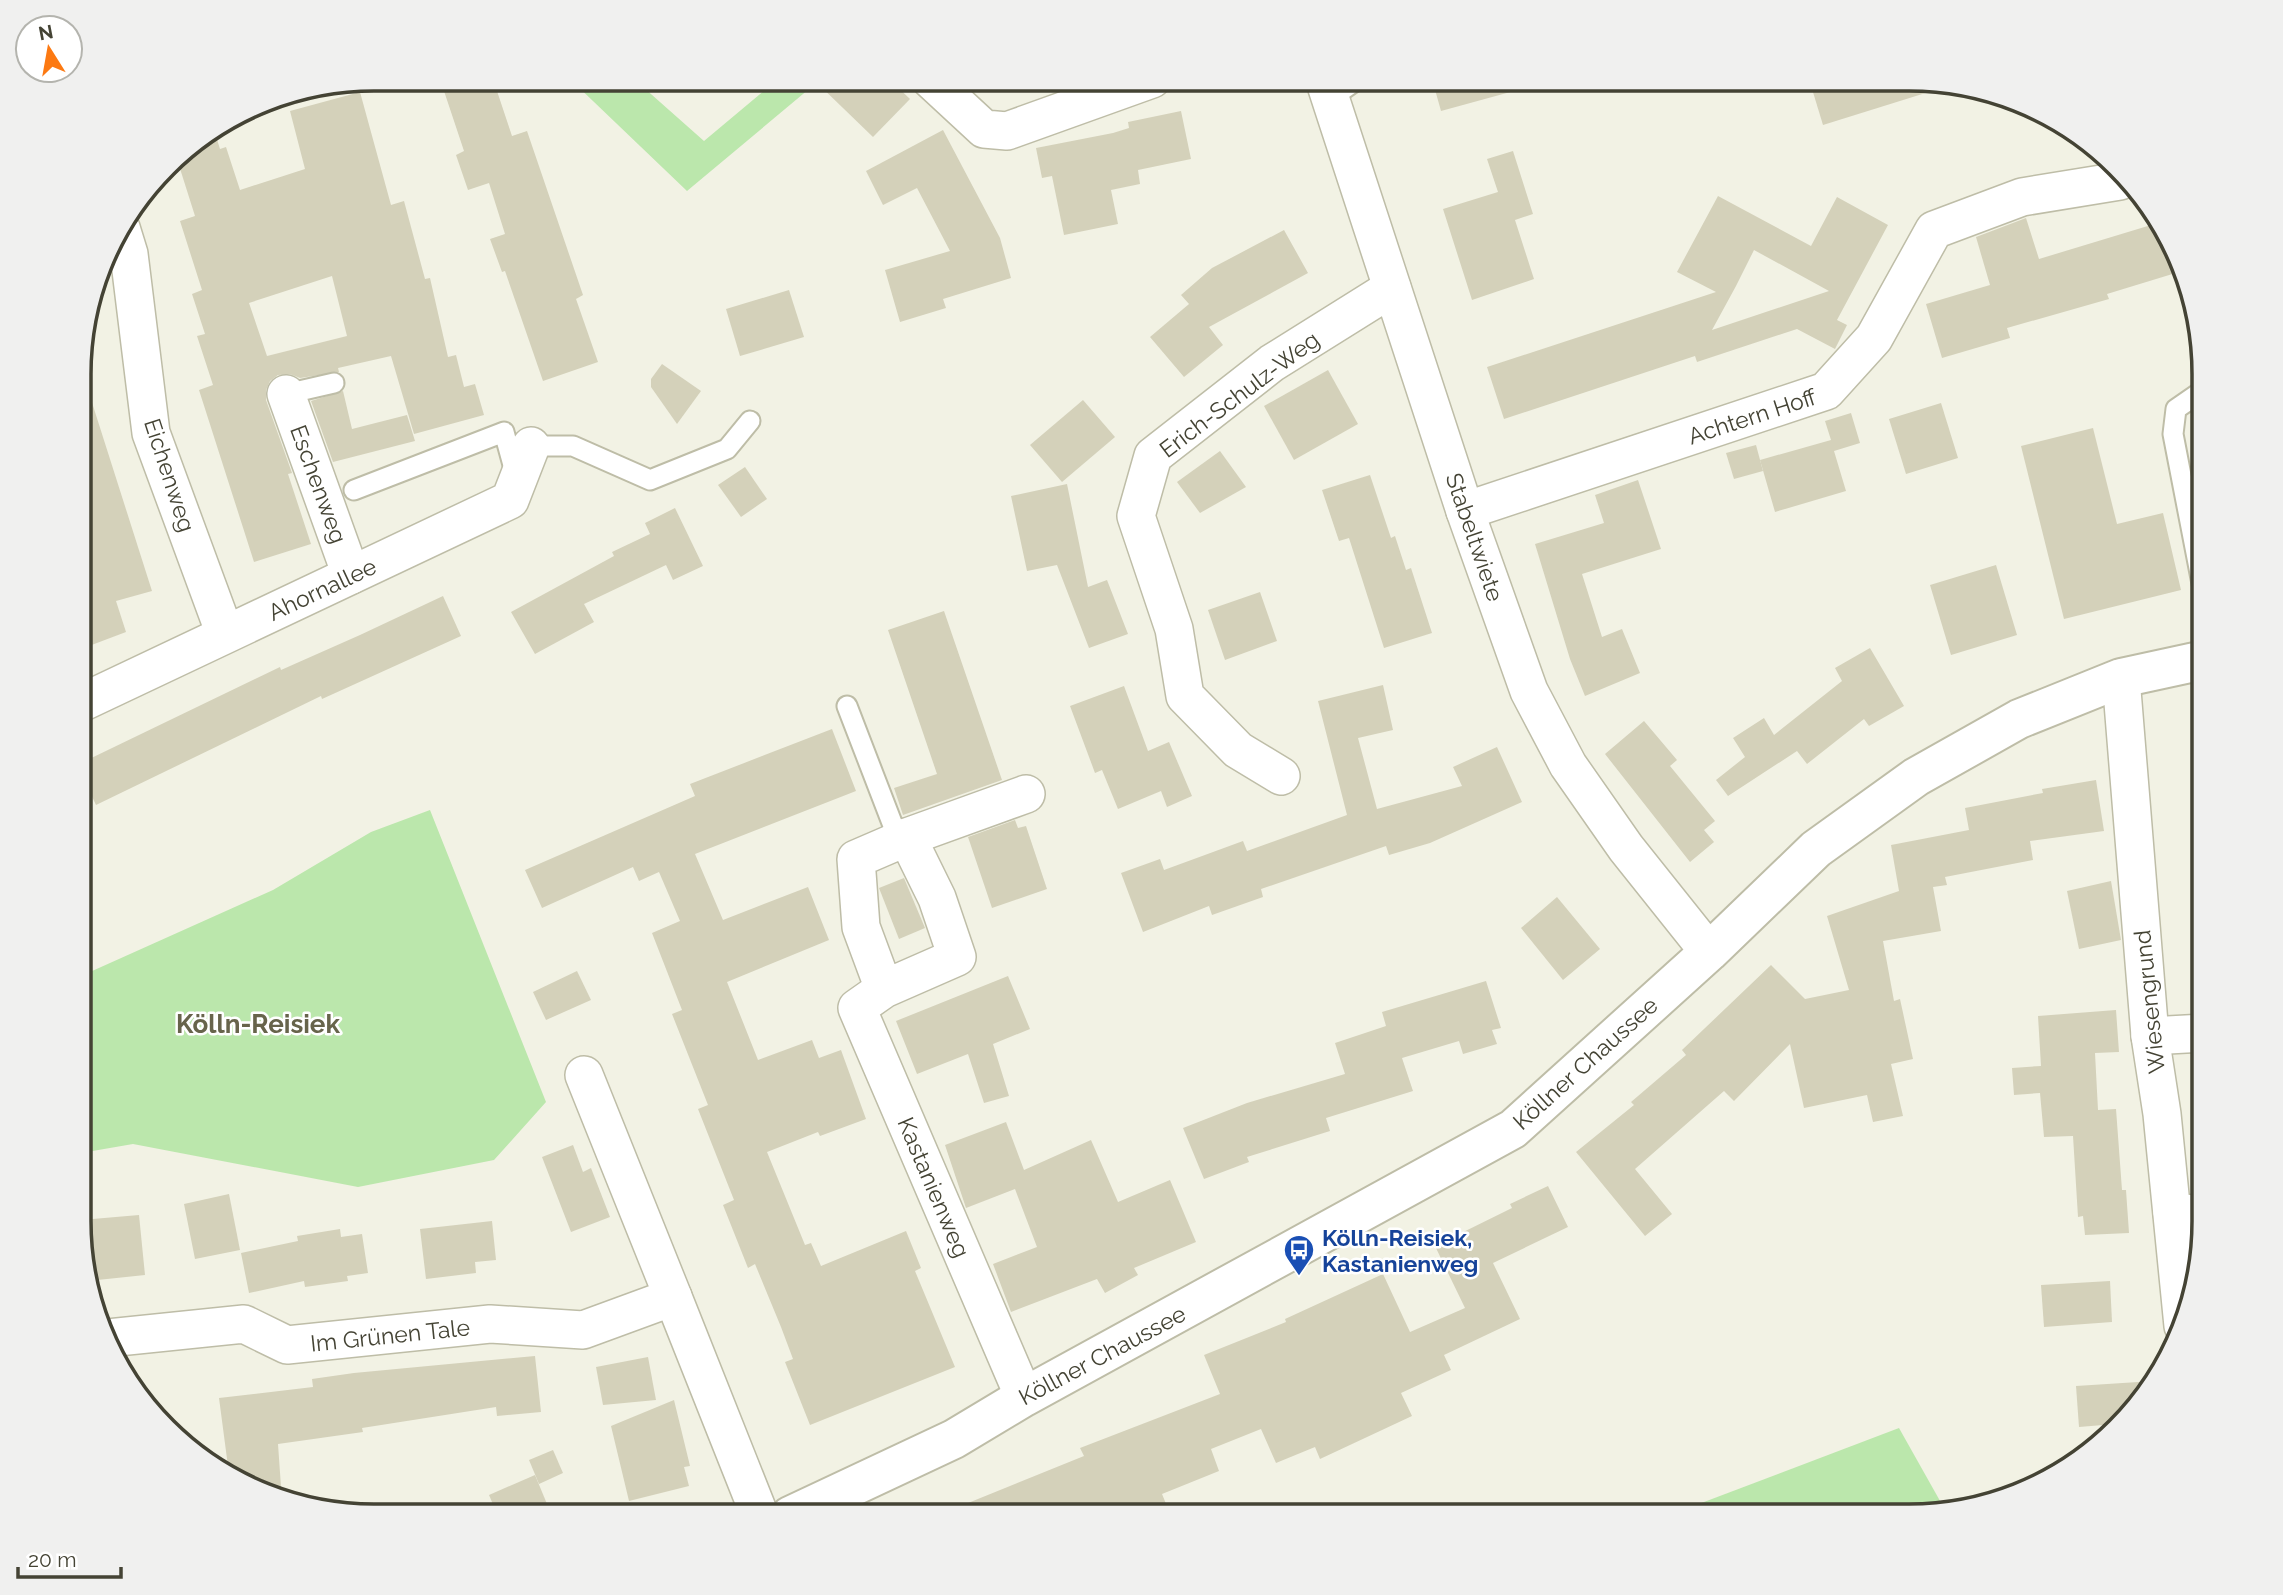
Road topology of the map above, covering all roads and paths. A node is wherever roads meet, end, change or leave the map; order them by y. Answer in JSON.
{"nodes":[{"id":1,"x":943,"y":91,"type":"edge"},
{"id":2,"x":1119,"y":91,"type":"edge"},
{"id":3,"x":1339,"y":91,"type":"edge"},
{"id":4,"x":2116,"y":181,"type":"edge"},
{"id":5,"x":125,"y":240,"type":"edge"},
{"id":6,"x":1392,"y":288,"type":"junction"},
{"id":7,"x":334,"y":383,"type":"dead end"},
{"id":8,"x":286,"y":394,"type":"joint"},
{"id":9,"x":2192,"y":398,"type":"edge"},
{"id":10,"x":750,"y":421,"type":"dead end"},
{"id":11,"x":531,"y":446,"type":"joint"},
{"id":12,"x":517,"y":481,"type":"junction"},
{"id":13,"x":354,"y":490,"type":"dead end"},
{"id":14,"x":1465,"y":511,"type":"junction"},
{"id":15,"x":2192,"y":532,"type":"edge"},
{"id":16,"x":351,"y":575,"type":"junction"},
{"id":17,"x":225,"y":634,"type":"junction"},
{"id":18,"x":2192,"y":663,"type":"edge"},
{"id":19,"x":2121,"y":678,"type":"junction"},
{"id":20,"x":91,"y":699,"type":"edge"},
{"id":21,"x":848,"y":706,"type":"dead end"},
{"id":22,"x":1281,"y":776,"type":"dead end"},
{"id":23,"x":1026,"y":794,"type":"dead end"},
{"id":24,"x":903,"y":839,"type":"junction"},
{"id":25,"x":1709,"y":953,"type":"junction"},
{"id":26,"x":884,"y":989,"type":"junction"},
{"id":27,"x":2192,"y":1034,"type":"edge"},
{"id":28,"x":2150,"y":1036,"type":"junction"},
{"id":29,"x":584,"y":1075,"type":"dead end"},
{"id":30,"x":2188,"y":1213,"type":"edge"},
{"id":31,"x":2185,"y":1285,"type":"edge"},
{"id":32,"x":673,"y":1297,"type":"junction"},
{"id":33,"x":116,"y":1337,"type":"edge"},
{"id":34,"x":1024,"y":1397,"type":"junction"},
{"id":35,"x":755,"y":1504,"type":"edge"},
{"id":36,"x":816,"y":1504,"type":"edge"}],
"edges":[{"from":1,"to":2,"type":"street"},
{"from":3,"to":6,"type":"street","name":"Stabeltwiete"},
{"from":4,"to":14,"type":"street","name":"Achtern Hoff"},
{"from":5,"to":17,"type":"street","name":"Eichenweg"},
{"from":6,"to":14,"type":"street","name":"Stabeltwiete"},
{"from":6,"to":22,"type":"street","name":"Erich-Schulz-Weg"},
{"from":7,"to":8,"type":"lane"},
{"from":8,"to":16,"type":"street","name":"Eschenweg"},
{"from":9,"to":15,"type":"lane"},
{"from":10,"to":11,"type":"lane"},
{"from":11,"to":12,"type":"street","name":"Ahornallee"},
{"from":12,"to":13,"type":"lane"},
{"from":12,"to":16,"type":"street","name":"Ahornallee"},
{"from":14,"to":25,"type":"street","name":"Stabeltwiete"},
{"from":16,"to":17,"type":"street","name":"Ahornallee"},
{"from":17,"to":20,"type":"street","name":"Ahornallee"},
{"from":18,"to":19,"type":"street","name":"Köllner Chaussee"},
{"from":19,"to":25,"type":"street","name":"Köllner Chaussee"},
{"from":19,"to":28,"type":"street","name":"Wiesengrund"},
{"from":21,"to":24,"type":"lane"},
{"from":23,"to":24,"type":"street"},
{"from":24,"to":26,"type":"street"},
{"from":24,"to":26,"type":"street","name":"Kastanienweg"},
{"from":25,"to":34,"type":"street","name":"Köllner Chaussee"},
{"from":26,"to":34,"type":"street","name":"Kastanienweg"},
{"from":27,"to":28,"type":"street"},
{"from":28,"to":30,"type":"street","name":"Wiesengrund"},
{"from":29,"to":32,"type":"street"},
{"from":30,"to":31,"type":"street","name":"Wiesengrund"},
{"from":32,"to":33,"type":"street","name":"Im Grünen Tale"},
{"from":32,"to":35,"type":"street"},
{"from":34,"to":36,"type":"street","name":"Köllner Chaussee"}]}
